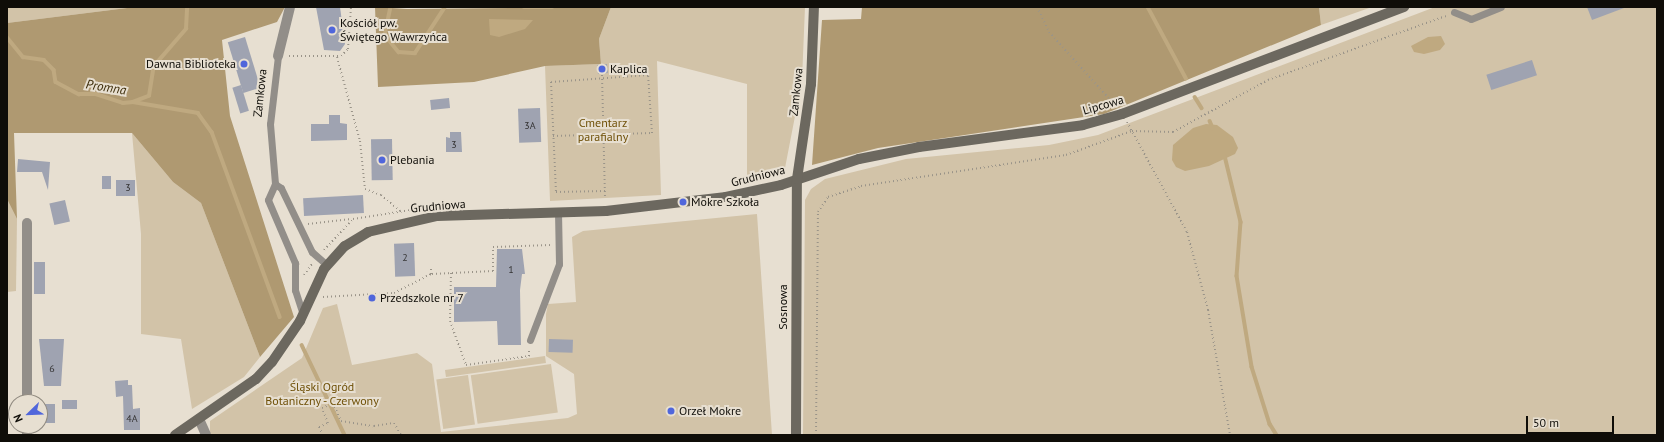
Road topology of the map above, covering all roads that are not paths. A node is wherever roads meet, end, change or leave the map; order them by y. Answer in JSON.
{"nodes":[{"id":1,"x":290,"y":7,"type":"edge"},
{"id":2,"x":814,"y":7,"type":"edge"},
{"id":3,"x":1404,"y":7,"type":"edge"},
{"id":4,"x":1501,"y":7,"type":"edge"},
{"id":5,"x":1454,"y":12,"type":"road end"},
{"id":6,"x":282,"y":56,"type":"joint"},
{"id":7,"x":797,"y":179,"type":"junction"},
{"id":8,"x":275,"y":184,"type":"junction"},
{"id":9,"x":558,"y":214,"type":"junction"},
{"id":10,"x":26,"y":223,"type":"dead end"},
{"id":11,"x":327,"y":265,"type":"junction"},
{"id":12,"x":303,"y":315,"type":"junction"},
{"id":13,"x":530,"y":340,"type":"road end"},
{"id":14,"x":27,"y":394,"type":"edge"},
{"id":15,"x":198,"y":419,"type":"junction"},
{"id":16,"x":175,"y":435,"type":"edge"},
{"id":17,"x":206,"y":435,"type":"edge"},
{"id":18,"x":796,"y":435,"type":"edge"}],
"edges":[{"from":1,"to":6,"type":"street","name":"Zamkowa"},
{"from":2,"to":7,"type":"street","name":"Zamkowa"},
{"from":3,"to":7,"type":"street","name":"Lipcowa"},
{"from":4,"to":5,"type":"lane"},
{"from":6,"to":8,"type":"lane","name":"Zamkowa"},
{"from":7,"to":9,"type":"street","name":"Grudniowa"},
{"from":7,"to":18,"type":"street","name":"Sosnowa"},
{"from":8,"to":11,"type":"lane"},
{"from":8,"to":12,"type":"lane","name":"Zamkowa"},
{"from":9,"to":11,"type":"street","name":"Grudniowa"},
{"from":9,"to":13,"type":"lane"},
{"from":10,"to":14,"type":"street"},
{"from":11,"to":12,"type":"street","name":"Grudniowa"},
{"from":12,"to":15,"type":"street","name":"Grudniowa"},
{"from":15,"to":16,"type":"street","name":"Grudniowa"},
{"from":15,"to":17,"type":"street"}]}
